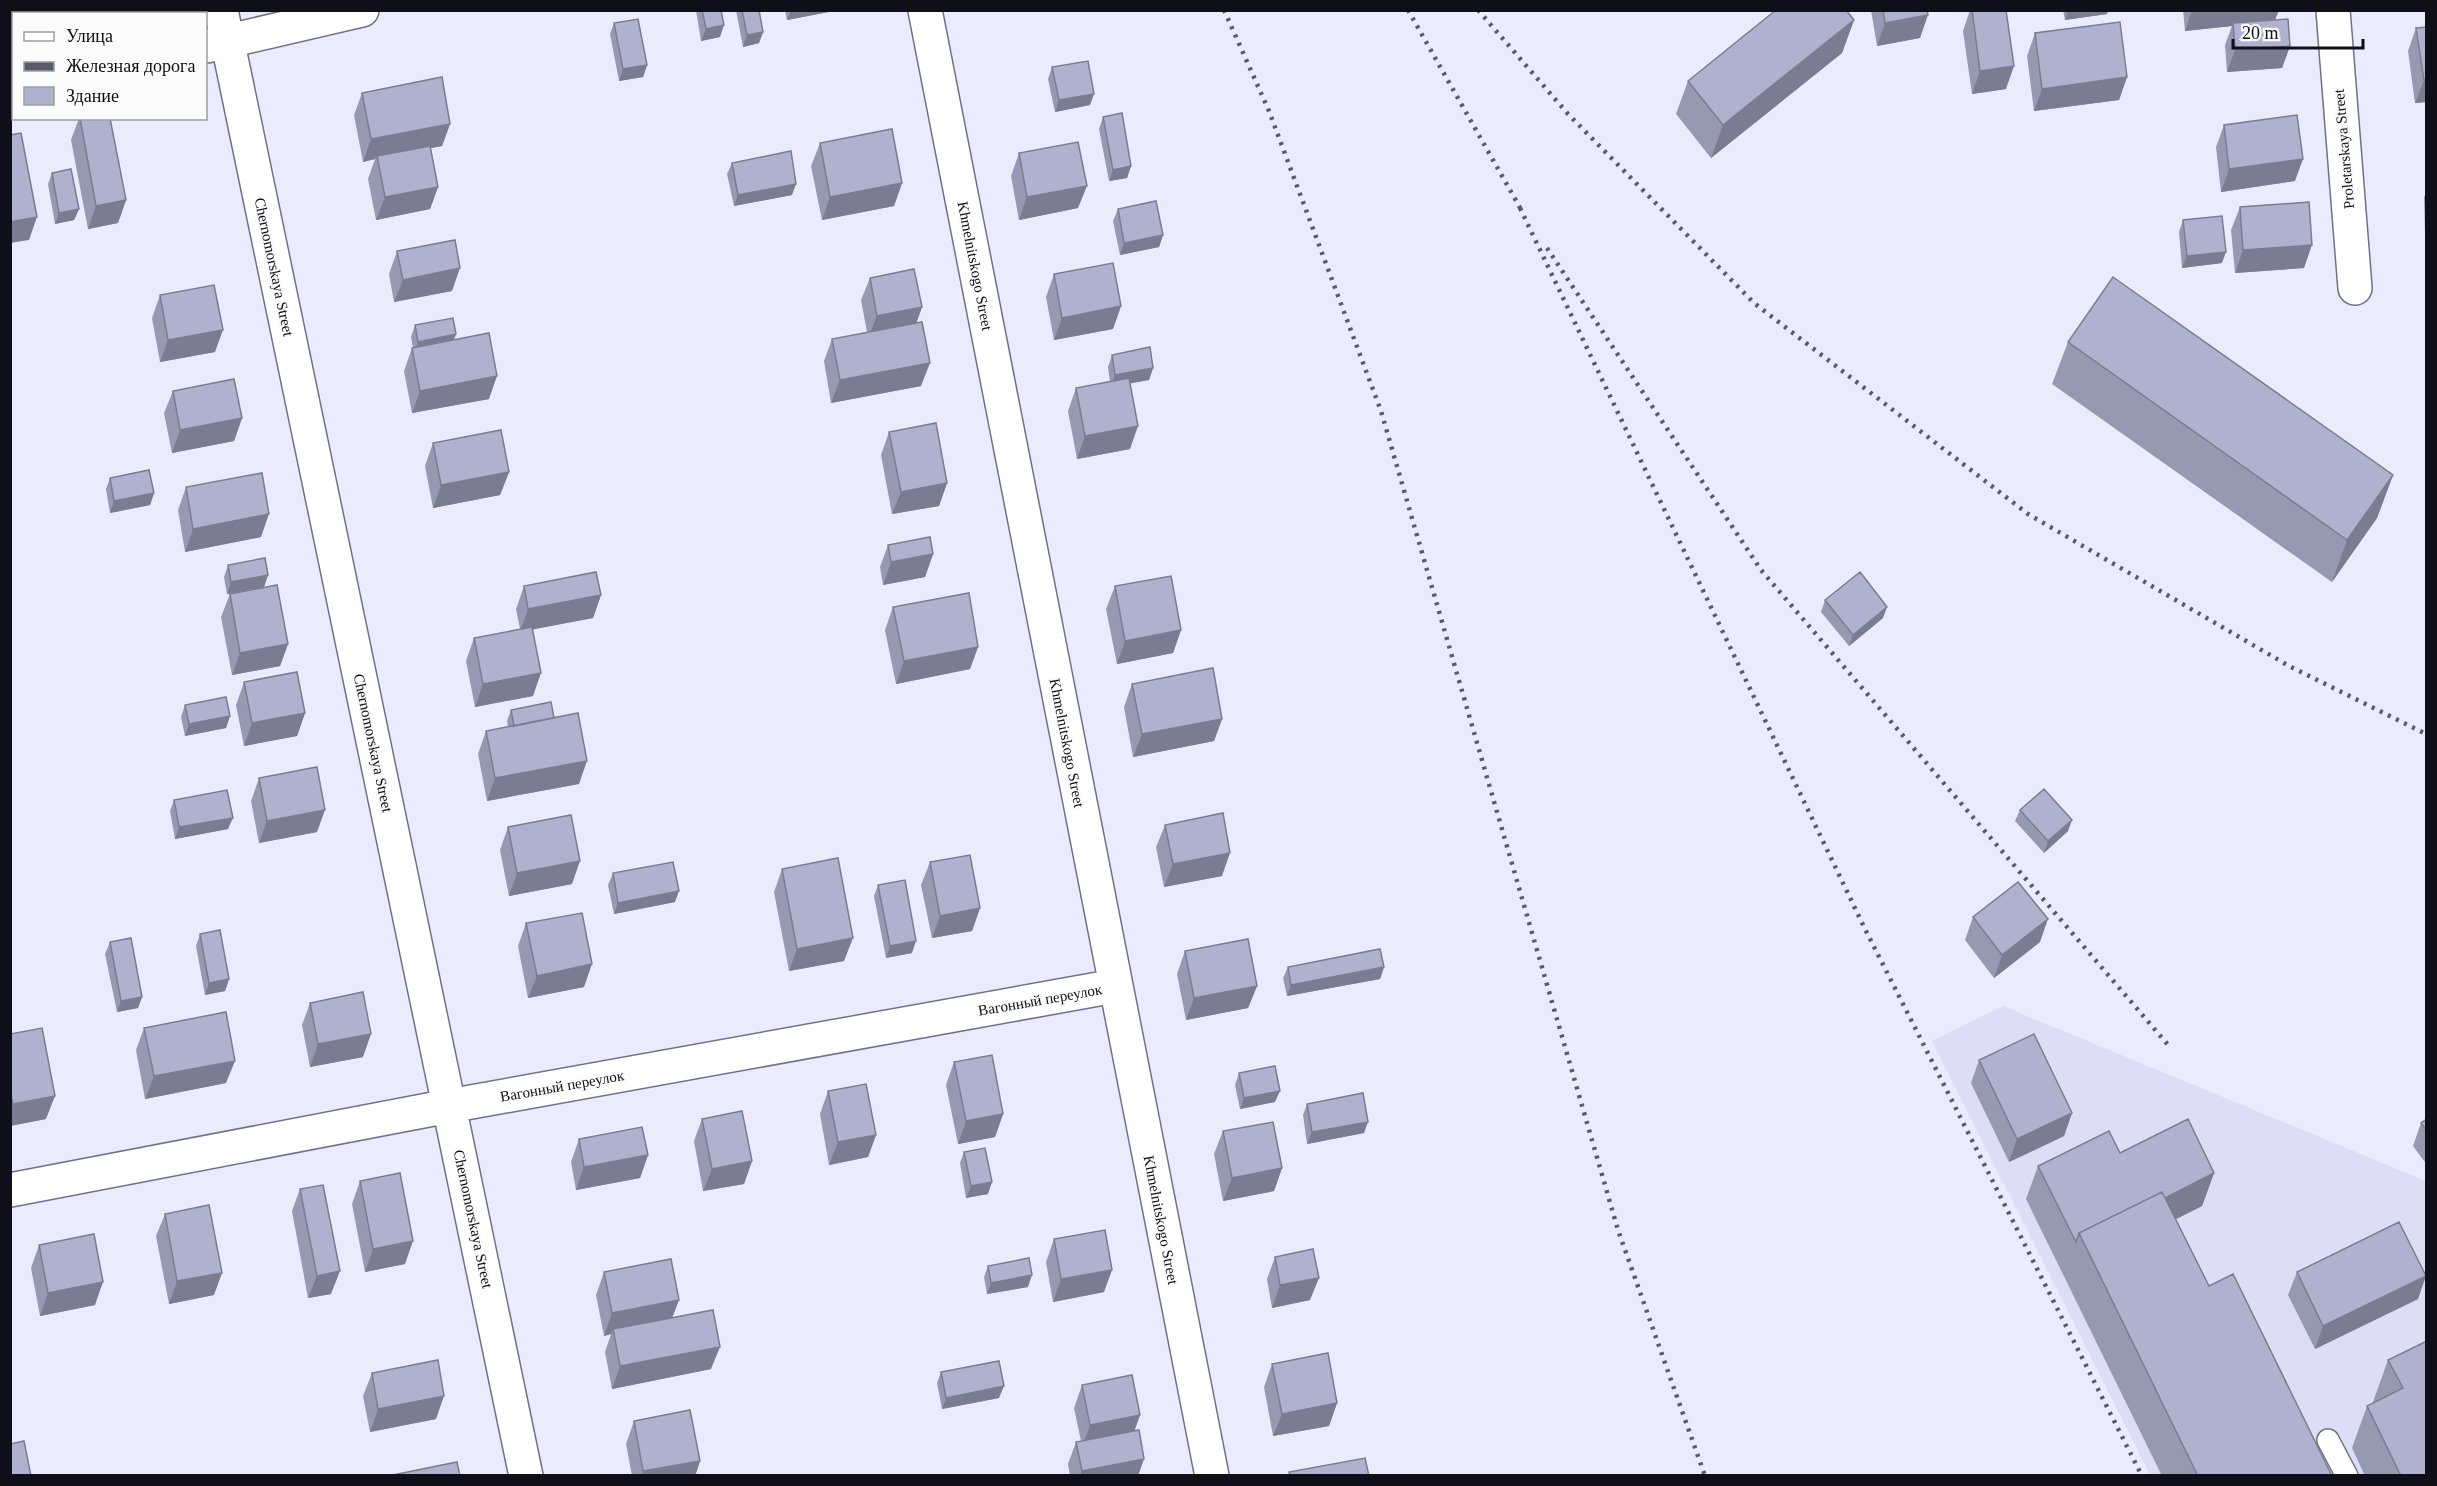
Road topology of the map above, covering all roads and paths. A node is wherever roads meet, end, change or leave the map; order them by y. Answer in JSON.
{"nodes":[{"id":1,"x":221,"y":10,"type":"edge"},
{"id":2,"x":362,"y":10,"type":"edge"},
{"id":3,"x":925,"y":10,"type":"edge"},
{"id":4,"x":2333,"y":10,"type":"edge"},
{"id":5,"x":216,"y":44,"type":"edge"},
{"id":6,"x":2355,"y":288,"type":"dead end"},
{"id":7,"x":1114,"y":986,"type":"junction"},
{"id":8,"x":449,"y":1106,"type":"junction"},
{"id":9,"x":10,"y":1190,"type":"edge"},
{"id":10,"x":2328,"y":1440,"type":"dead end"},
{"id":11,"x":526,"y":1476,"type":"edge"},
{"id":12,"x":1212,"y":1476,"type":"edge"},
{"id":13,"x":2347,"y":1476,"type":"edge"}],
"edges":[{"from":1,"to":5,"type":"street","name":"Chernomorskaya Street"},
{"from":2,"to":5,"type":"street"},
{"from":3,"to":7,"type":"street","name":"Khmelnitskogo Street"},
{"from":4,"to":6,"type":"street","name":"Proletarskaya Street"},
{"from":5,"to":8,"type":"street","name":"Chernomorskaya Street"},
{"from":7,"to":8,"type":"street","name":"Вагонный переулок"},
{"from":7,"to":12,"type":"street","name":"Khmelnitskogo Street"},
{"from":8,"to":9,"type":"street","name":"Вагонный переулок"},
{"from":8,"to":11,"type":"street","name":"Chernomorskaya Street"},
{"from":10,"to":13,"type":"lane"}]}
